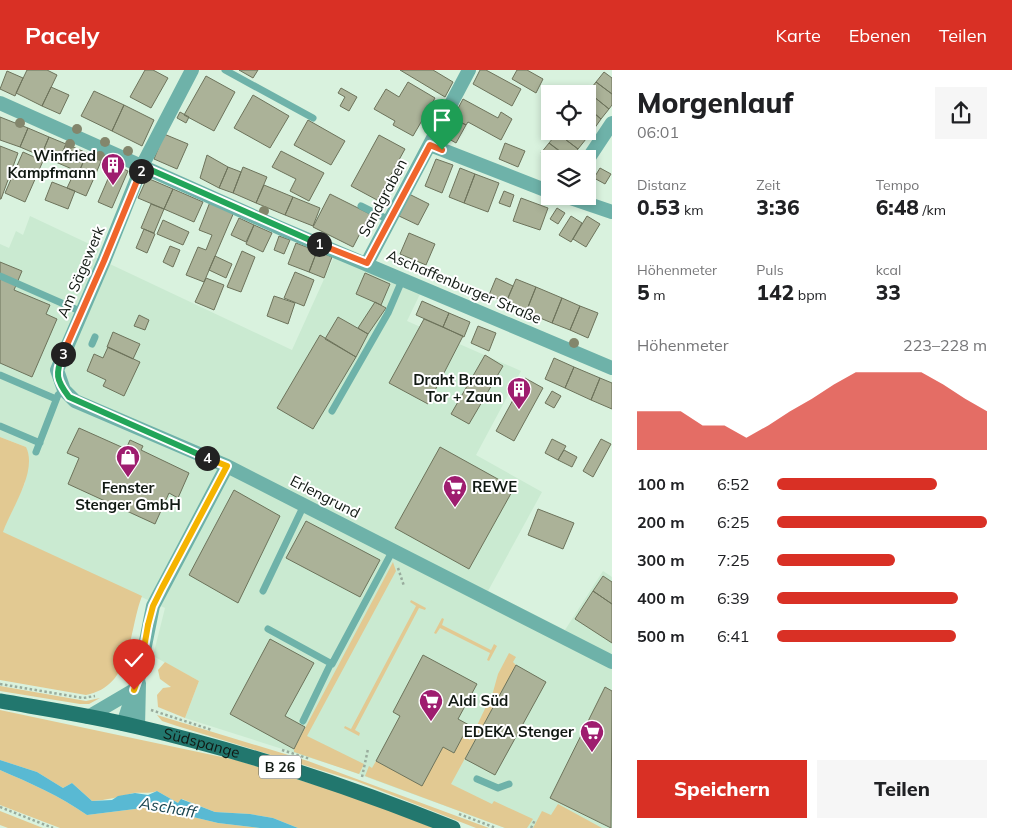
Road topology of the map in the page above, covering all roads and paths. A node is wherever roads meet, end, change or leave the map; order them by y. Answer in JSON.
{"nodes":[{"id":1,"x":192,"y":70,"type":"edge"},
{"id":2,"x":225,"y":70,"type":"edge"},
{"id":3,"x":469,"y":70,"type":"edge"},
{"id":4,"x":0,"y":103,"type":"edge"},
{"id":5,"x":313,"y":118,"type":"dead end"},
{"id":6,"x":612,"y":123,"type":"edge"},
{"id":7,"x":430,"y":145,"type":"junction"},
{"id":8,"x":594,"y":150,"type":"edge"},
{"id":9,"x":142,"y":166,"type":"junction"},
{"id":10,"x":541,"y":188,"type":"edge"},
{"id":11,"x":591,"y":205,"type":"edge"},
{"id":12,"x":361,"y":206,"type":"dead end"},
{"id":13,"x":612,"y":212,"type":"edge"},
{"id":14,"x":388,"y":220,"type":"junction"},
{"id":15,"x":367,"y":263,"type":"junction"},
{"id":16,"x":0,"y":276,"type":"edge"},
{"id":17,"x":403,"y":278,"type":"junction"},
{"id":18,"x":82,"y":312,"type":"junction"},
{"id":19,"x":612,"y":368,"type":"edge"},
{"id":20,"x":0,"y":375,"type":"edge"},
{"id":21,"x":60,"y":395,"type":"junction"},
{"id":22,"x":332,"y":411,"type":"dead end"},
{"id":23,"x":0,"y":426,"type":"edge"},
{"id":24,"x":40,"y":442,"type":"junction"},
{"id":25,"x":36,"y":452,"type":"dead end"},
{"id":26,"x":227,"y":466,"type":"junction"},
{"id":27,"x":304,"y":504,"type":"junction"},
{"id":28,"x":393,"y":550,"type":"junction"},
{"id":29,"x":263,"y":591,"type":"dead end"},
{"id":30,"x":268,"y":629,"type":"dead end"},
{"id":31,"x":612,"y":662,"type":"edge"},
{"id":32,"x":331,"y":663,"type":"junction"},
{"id":33,"x":139,"y":676,"type":"junction"},
{"id":34,"x":134,"y":690,"type":"junction"},
{"id":35,"x":0,"y":701,"type":"edge"},
{"id":36,"x":88,"y":717,"type":"junction"},
{"id":37,"x":303,"y":721,"type":"dead end"},
{"id":38,"x":130,"y":725,"type":"junction"},
{"id":39,"x":368,"y":749,"type":"dead end"},
{"id":40,"x":362,"y":777,"type":"dead end"},
{"id":41,"x":478,"y":779,"type":"dead end"},
{"id":42,"x":509,"y":784,"type":"dead end"},
{"id":43,"x":0,"y":808,"type":"edge"},
{"id":44,"x":536,"y":820,"type":"dead end"},
{"id":45,"x":53,"y":828,"type":"edge"},
{"id":46,"x":453,"y":828,"type":"edge"},
{"id":47,"x":531,"y":828,"type":"edge"}],
"edges":[{"from":1,"to":9,"type":"street","name":"Am Sägewerk"},
{"from":2,"to":5,"type":"lane"},
{"from":3,"to":7,"type":"street","name":"Sandgraben"},
{"from":4,"to":9,"type":"street","name":"Aschaffenburger Straße"},
{"from":6,"to":8,"type":"street"},
{"from":7,"to":10,"type":"street"},
{"from":7,"to":14,"type":"street","name":"Sandgraben"},
{"from":9,"to":15,"type":"street","name":"Aschaffenburger Straße"},
{"from":9,"to":18,"type":"street","name":"Am Sägewerk"},
{"from":11,"to":13,"type":"street"},
{"from":12,"to":14,"type":"lane"},
{"from":14,"to":15,"type":"street","name":"Sandgraben"},
{"from":15,"to":17,"type":"street","name":"Aschaffenburger Straße"},
{"from":16,"to":18,"type":"lane"},
{"from":17,"to":19,"type":"street","name":"Aschaffenburger Straße"},
{"from":17,"to":22,"type":"lane"},
{"from":18,"to":21,"type":"street","name":"Am Sägewerk"},
{"from":20,"to":21,"type":"lane"},
{"from":21,"to":24,"type":"lane"},
{"from":21,"to":26,"type":"street"},
{"from":23,"to":24,"type":"lane"},
{"from":24,"to":25,"type":"lane"},
{"from":26,"to":27,"type":"street","name":"Erlengrund"},
{"from":26,"to":33,"type":"street"},
{"from":27,"to":28,"type":"street","name":"Erlengrund"},
{"from":27,"to":29,"type":"lane"},
{"from":28,"to":31,"type":"street","name":"Erlengrund"},
{"from":28,"to":32,"type":"lane"},
{"from":30,"to":32,"type":"lane"},
{"from":32,"to":37,"type":"lane"},
{"from":33,"to":34,"type":"street"},
{"from":33,"to":38,"type":"street"},
{"from":34,"to":36,"type":"street"},
{"from":34,"to":38,"type":"street"},
{"from":35,"to":36,"type":"main road","name":"Südspange","number":"B 26"},
{"from":36,"to":38,"type":"main road","name":"Südspange","number":"B 26"},
{"from":38,"to":46,"type":"main road","name":"Südspange","number":"B 26"},
{"from":39,"to":40,"type":"path"},
{"from":41,"to":42,"type":"lane"},
{"from":43,"to":45,"type":"path"},
{"from":44,"to":47,"type":"path"}]}
